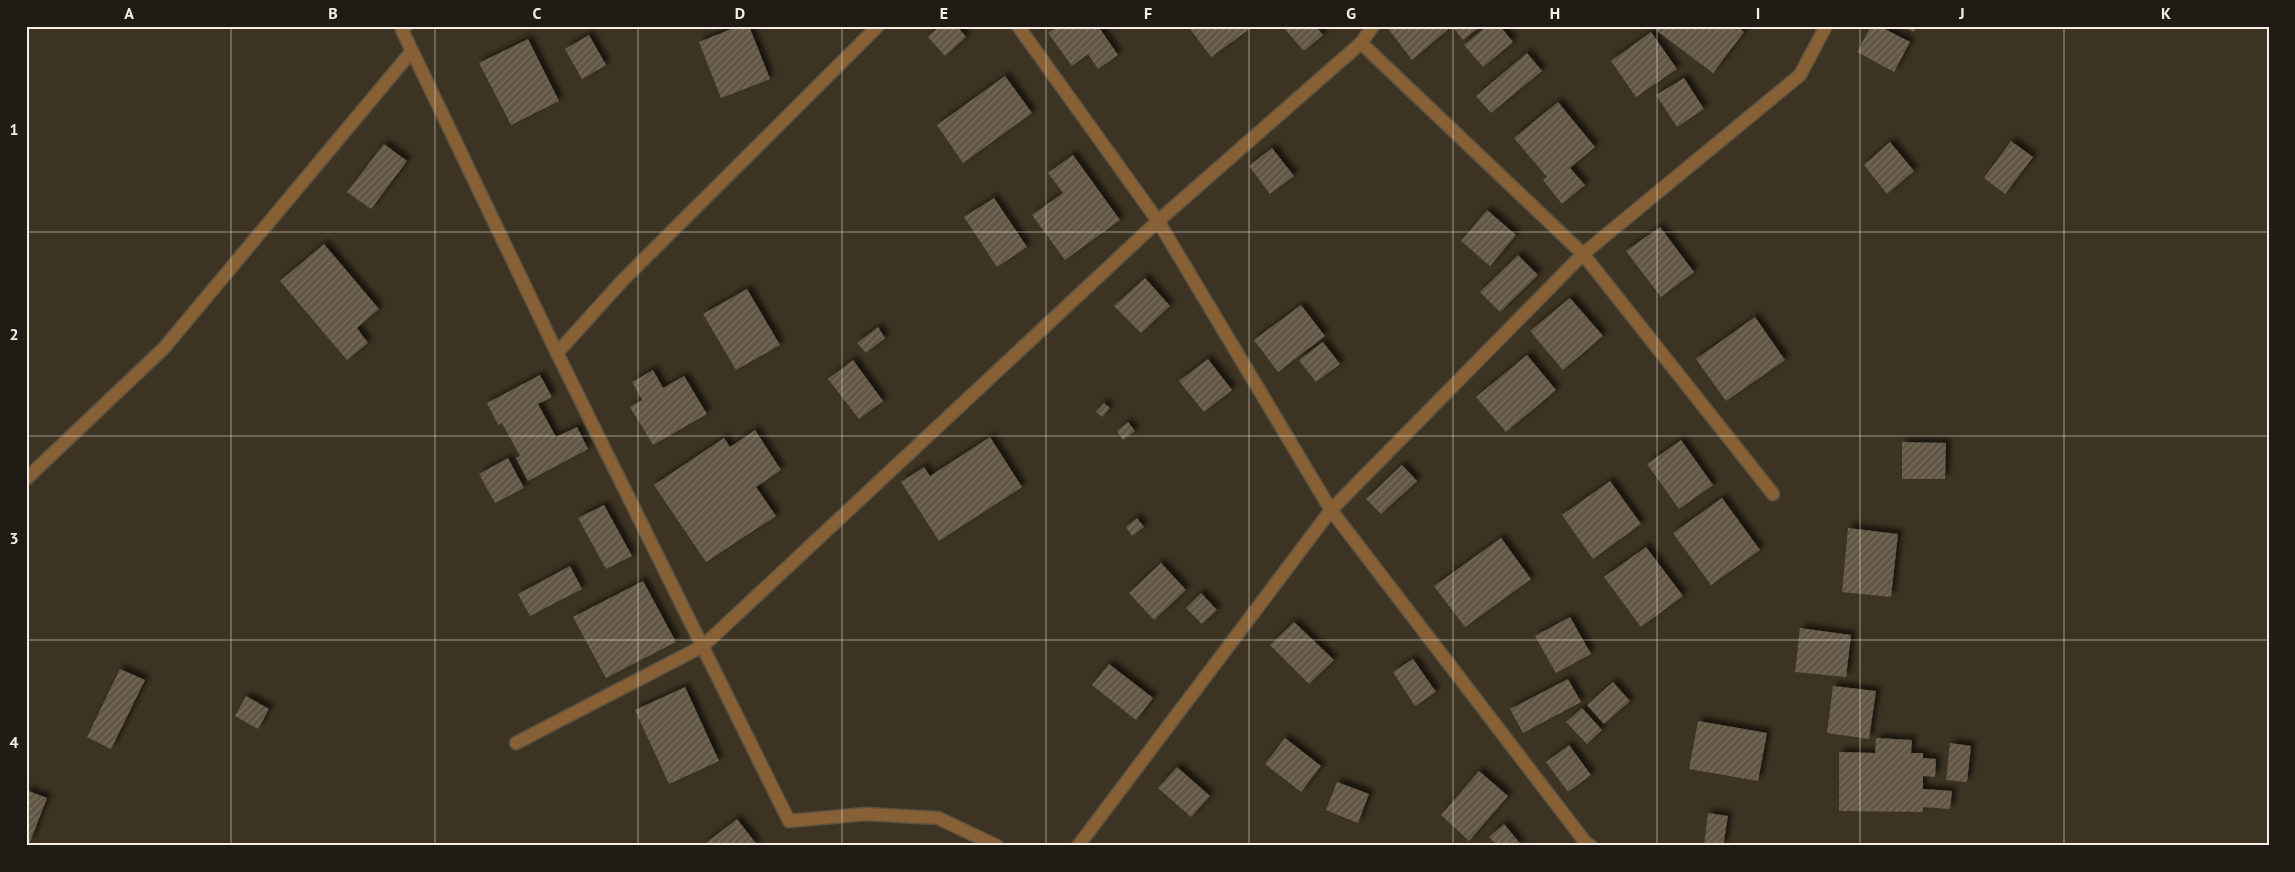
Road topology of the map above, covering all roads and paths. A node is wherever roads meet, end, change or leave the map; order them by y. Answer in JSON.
{"nodes":[{"id":1,"x":406,"y":26,"type":"edge"},
{"id":2,"x":878,"y":26,"type":"edge"},
{"id":3,"x":1018,"y":26,"type":"edge"},
{"id":4,"x":1373,"y":26,"type":"edge"},
{"id":5,"x":1826,"y":26,"type":"edge"},
{"id":6,"x":1361,"y":42,"type":"junction"},
{"id":7,"x":412,"y":50,"type":"junction"},
{"id":8,"x":1158,"y":221,"type":"junction"},
{"id":9,"x":1583,"y":254,"type":"junction"},
{"id":10,"x":557,"y":353,"type":"junction"},
{"id":11,"x":26,"y":479,"type":"edge"},
{"id":12,"x":1773,"y":494,"type":"dead end"},
{"id":13,"x":1331,"y":510,"type":"junction"},
{"id":14,"x":703,"y":646,"type":"junction"},
{"id":15,"x":516,"y":743,"type":"dead end"},
{"id":16,"x":1587,"y":845,"type":"edge"},
{"id":17,"x":997,"y":846,"type":"edge"},
{"id":18,"x":1078,"y":846,"type":"edge"}],
"edges":[{"from":1,"to":7,"type":"street"},
{"from":2,"to":10,"type":"street"},
{"from":3,"to":8,"type":"street"},
{"from":4,"to":6,"type":"street"},
{"from":5,"to":9,"type":"street"},
{"from":6,"to":8,"type":"street"},
{"from":6,"to":9,"type":"street"},
{"from":7,"to":10,"type":"street"},
{"from":7,"to":11,"type":"street"},
{"from":8,"to":13,"type":"street"},
{"from":8,"to":14,"type":"street"},
{"from":9,"to":12,"type":"street"},
{"from":9,"to":13,"type":"street"},
{"from":10,"to":14,"type":"street"},
{"from":13,"to":16,"type":"street"},
{"from":13,"to":18,"type":"street"},
{"from":14,"to":15,"type":"street"},
{"from":14,"to":17,"type":"street"}]}
